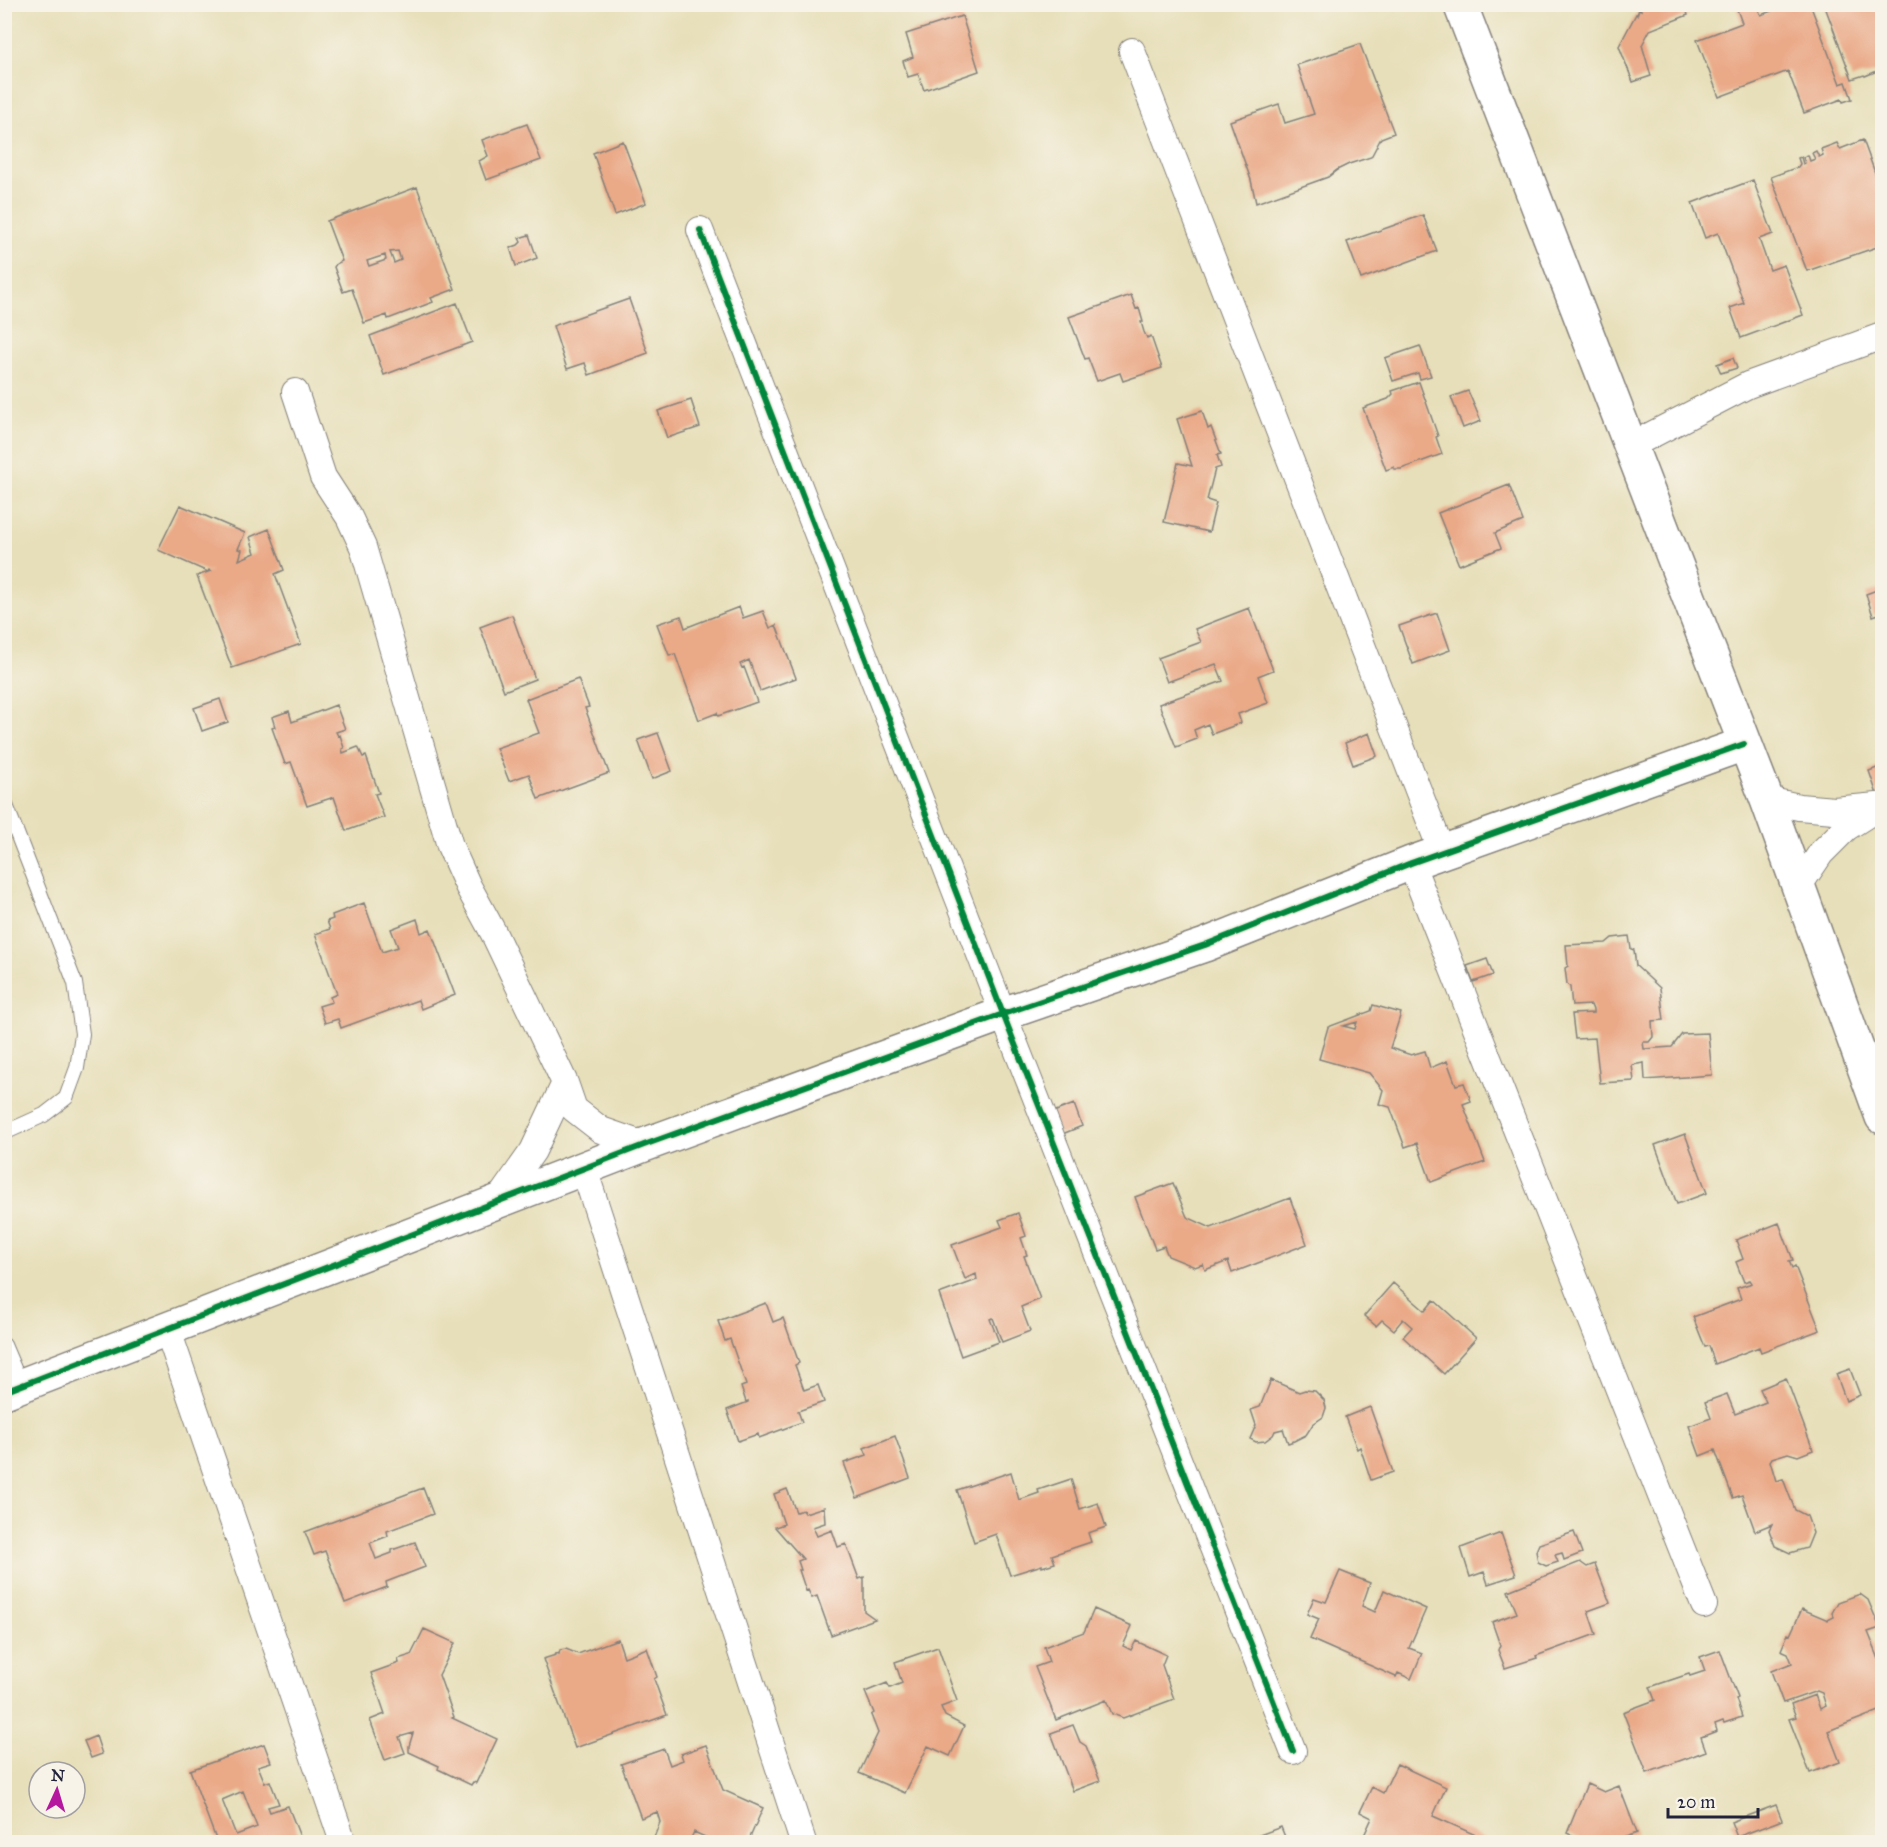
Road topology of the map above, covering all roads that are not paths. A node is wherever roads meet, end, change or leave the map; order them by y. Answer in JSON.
{"nodes":[{"id":1,"x":1464,"y":6,"type":"edge"},
{"id":2,"x":1132,"y":51,"type":"dead end"},
{"id":3,"x":700,"y":230,"type":"dead end"},
{"id":4,"x":1882,"y":336,"type":"edge"},
{"id":5,"x":295,"y":392,"type":"dead end"},
{"id":6,"x":1630,"y":446,"type":"junction"},
{"id":7,"x":1744,"y":744,"type":"junction"},
{"id":8,"x":4,"y":800,"type":"edge"},
{"id":9,"x":1767,"y":800,"type":"junction"},
{"id":10,"x":1882,"y":805,"type":"edge"},
{"id":11,"x":1442,"y":852,"type":"junction"},
{"id":12,"x":1411,"y":863,"type":"junction"},
{"id":13,"x":1798,"y":887,"type":"junction"},
{"id":14,"x":1003,"y":1014,"type":"junction"},
{"id":15,"x":565,"y":1083,"type":"junction"},
{"id":16,"x":1882,"y":1116,"type":"edge"},
{"id":17,"x":4,"y":1133,"type":"edge"},
{"id":18,"x":645,"y":1145,"type":"junction"},
{"id":19,"x":584,"y":1169,"type":"junction"},
{"id":20,"x":497,"y":1202,"type":"junction"},
{"id":21,"x":167,"y":1328,"type":"junction"},
{"id":22,"x":4,"y":1345,"type":"edge"},
{"id":23,"x":13,"y":1388,"type":"edge"},
{"id":24,"x":1704,"y":1605,"type":"dead end"},
{"id":25,"x":1293,"y":1751,"type":"dead end"},
{"id":26,"x":343,"y":1842,"type":"edge"},
{"id":27,"x":803,"y":1842,"type":"edge"}],
"edges":[{"from":1,"to":6,"type":"street"},
{"from":2,"to":11,"type":"street"},
{"from":3,"to":14,"type":"street"},
{"from":4,"to":6,"type":"street"},
{"from":5,"to":15,"type":"street"},
{"from":6,"to":7,"type":"street"},
{"from":7,"to":9,"type":"street"},
{"from":7,"to":11,"type":"street"},
{"from":8,"to":17,"type":"lane"},
{"from":9,"to":10,"type":"street"},
{"from":9,"to":13,"type":"street"},
{"from":10,"to":13,"type":"street"},
{"from":11,"to":12,"type":"street"},
{"from":12,"to":14,"type":"street"},
{"from":12,"to":24,"type":"street"},
{"from":13,"to":16,"type":"street"},
{"from":14,"to":18,"type":"street"},
{"from":14,"to":25,"type":"street"},
{"from":15,"to":18,"type":"street"},
{"from":15,"to":20,"type":"street"},
{"from":18,"to":19,"type":"street"},
{"from":19,"to":20,"type":"street"},
{"from":19,"to":27,"type":"street"},
{"from":20,"to":21,"type":"street"},
{"from":21,"to":23,"type":"street"},
{"from":21,"to":26,"type":"street"},
{"from":22,"to":23,"type":"lane"}]}
